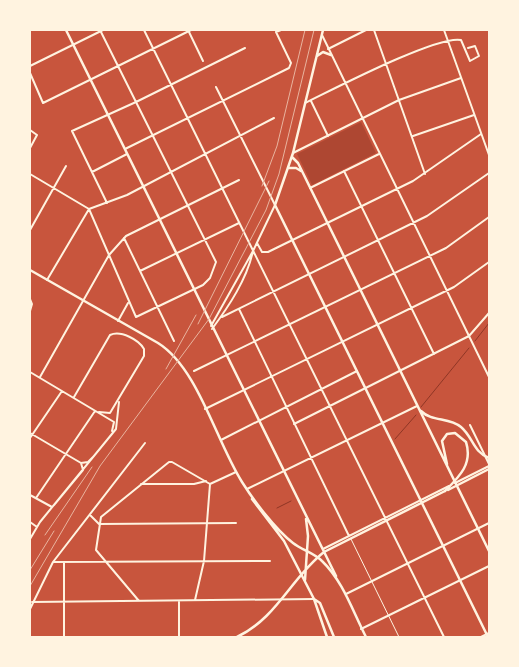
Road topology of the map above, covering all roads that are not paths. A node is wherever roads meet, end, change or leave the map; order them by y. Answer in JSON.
{"nodes":[{"id":1,"x":66,"y":30,"type":"edge"},
{"id":2,"x":101,"y":30,"type":"edge"},
{"id":3,"x":144,"y":30,"type":"edge"},
{"id":4,"x":190,"y":30,"type":"edge"},
{"id":5,"x":281,"y":30,"type":"edge"},
{"id":6,"x":322,"y":30,"type":"edge"},
{"id":7,"x":366,"y":30,"type":"edge"},
{"id":8,"x":374,"y":30,"type":"edge"},
{"id":9,"x":444,"y":30,"type":"edge"},
{"id":10,"x":362,"y":31,"type":"edge"},
{"id":11,"x":322,"y":34,"type":"junction"},
{"id":12,"x":324,"y":38,"type":"junction"},
{"id":13,"x":448,"y":41,"type":"junction"},
{"id":14,"x":74,"y":44,"type":"junction"},
{"id":15,"x":245,"y":48,"type":"dead end"},
{"id":16,"x":468,"y":48,"type":"dead end"},
{"id":17,"x":154,"y":49,"type":"junction"},
{"id":18,"x":328,"y":49,"type":"junction"},
{"id":19,"x":331,"y":55,"type":"junction"},
{"id":20,"x":317,"y":56,"type":"junction"},
{"id":21,"x":203,"y":61,"type":"dead end"},
{"id":22,"x":386,"y":63,"type":"junction"},
{"id":23,"x":30,"y":66,"type":"edge"},
{"id":24,"x":118,"y":66,"type":"junction"},
{"id":25,"x":30,"y":73,"type":"edge"},
{"id":26,"x":461,"y":78,"type":"junction"},
{"id":27,"x":91,"y":80,"type":"junction"},
{"id":28,"x":345,"y":84,"type":"junction"},
{"id":29,"x":171,"y":85,"type":"junction"},
{"id":30,"x":216,"y":86,"type":"dead end"},
{"id":31,"x":399,"y":100,"type":"junction"},
{"id":32,"x":135,"y":101,"type":"junction"},
{"id":33,"x":311,"y":101,"type":"junction"},
{"id":34,"x":222,"y":102,"type":"junction"},
{"id":35,"x":305,"y":104,"type":"junction"},
{"id":36,"x":108,"y":114,"type":"junction"},
{"id":37,"x":474,"y":114,"type":"junction"},
{"id":38,"x":188,"y":118,"type":"junction"},
{"id":39,"x":274,"y":118,"type":"dead end"},
{"id":40,"x":362,"y":120,"type":"junction"},
{"id":41,"x":30,"y":130,"type":"edge"},
{"id":42,"x":481,"y":134,"type":"junction"},
{"id":43,"x":152,"y":136,"type":"junction"},
{"id":44,"x":240,"y":136,"type":"junction"},
{"id":45,"x":328,"y":136,"type":"junction"},
{"id":46,"x":412,"y":136,"type":"junction"},
{"id":47,"x":30,"y":148,"type":"edge"},
{"id":48,"x":125,"y":149,"type":"junction"},
{"id":49,"x":205,"y":153,"type":"junction"},
{"id":50,"x":293,"y":153,"type":"junction"},
{"id":51,"x":127,"y":154,"type":"junction"},
{"id":52,"x":379,"y":154,"type":"junction"},
{"id":53,"x":489,"y":155,"type":"edge"},
{"id":54,"x":292,"y":157,"type":"junction"},
{"id":55,"x":66,"y":166,"type":"dead end"},
{"id":56,"x":289,"y":168,"type":"junction"},
{"id":57,"x":170,"y":171,"type":"junction"},
{"id":58,"x":92,"y":172,"type":"junction"},
{"id":59,"x":302,"y":172,"type":"junction"},
{"id":60,"x":344,"y":172,"type":"junction"},
{"id":61,"x":30,"y":174,"type":"edge"},
{"id":62,"x":425,"y":174,"type":"junction"},
{"id":63,"x":489,"y":174,"type":"edge"},
{"id":64,"x":239,"y":180,"type":"dead end"},
{"id":65,"x":142,"y":185,"type":"junction"},
{"id":66,"x":54,"y":188,"type":"junction"},
{"id":67,"x":222,"y":188,"type":"junction"},
{"id":68,"x":310,"y":188,"type":"junction"},
{"id":69,"x":397,"y":189,"type":"junction"},
{"id":70,"x":107,"y":203,"type":"junction"},
{"id":71,"x":275,"y":205,"type":"junction"},
{"id":72,"x":187,"y":206,"type":"junction"},
{"id":73,"x":362,"y":206,"type":"junction"},
{"id":74,"x":89,"y":209,"type":"junction"},
{"id":75,"x":489,"y":217,"type":"edge"},
{"id":76,"x":159,"y":220,"type":"junction"},
{"id":77,"x":327,"y":223,"type":"junction"},
{"id":78,"x":413,"y":223,"type":"junction"},
{"id":79,"x":240,"y":224,"type":"junction"},
{"id":80,"x":30,"y":230,"type":"edge"},
{"id":81,"x":124,"y":238,"type":"junction"},
{"id":82,"x":204,"y":240,"type":"junction"},
{"id":83,"x":292,"y":240,"type":"junction"},
{"id":84,"x":378,"y":240,"type":"junction"},
{"id":85,"x":257,"y":243,"type":"junction"},
{"id":86,"x":253,"y":250,"type":"junction"},
{"id":87,"x":176,"y":254,"type":"junction"},
{"id":88,"x":109,"y":255,"type":"junction"},
{"id":89,"x":430,"y":256,"type":"junction"},
{"id":90,"x":344,"y":257,"type":"junction"},
{"id":91,"x":489,"y":262,"type":"edge"},
{"id":92,"x":30,"y":270,"type":"edge"},
{"id":93,"x":140,"y":271,"type":"junction"},
{"id":94,"x":395,"y":273,"type":"junction"},
{"id":95,"x":309,"y":274,"type":"junction"},
{"id":96,"x":47,"y":280,"type":"junction"},
{"id":97,"x":193,"y":290,"type":"junction"},
{"id":98,"x":360,"y":290,"type":"junction"},
{"id":99,"x":447,"y":290,"type":"junction"},
{"id":100,"x":274,"y":292,"type":"junction"},
{"id":101,"x":30,"y":299,"type":"edge"},
{"id":102,"x":83,"y":301,"type":"junction"},
{"id":103,"x":129,"y":302,"type":"junction"},
{"id":104,"x":158,"y":308,"type":"junction"},
{"id":105,"x":326,"y":308,"type":"junction"},
{"id":106,"x":412,"y":308,"type":"junction"},
{"id":107,"x":238,"y":309,"type":"junction"},
{"id":108,"x":30,"y":311,"type":"edge"},
{"id":109,"x":489,"y":313,"type":"edge"},
{"id":110,"x":222,"y":317,"type":"junction"},
{"id":111,"x":118,"y":321,"type":"junction"},
{"id":112,"x":377,"y":324,"type":"junction"},
{"id":113,"x":290,"y":325,"type":"junction"},
{"id":114,"x":211,"y":326,"type":"junction"},
{"id":115,"x":469,"y":336,"type":"junction"},
{"id":116,"x":174,"y":341,"type":"dead end"},
{"id":117,"x":342,"y":342,"type":"junction"},
{"id":118,"x":255,"y":343,"type":"junction"},
{"id":119,"x":434,"y":354,"type":"junction"},
{"id":120,"x":226,"y":356,"type":"junction"},
{"id":121,"x":307,"y":360,"type":"junction"},
{"id":122,"x":194,"y":371,"type":"dead end"},
{"id":123,"x":357,"y":371,"type":"junction"},
{"id":124,"x":400,"y":371,"type":"junction"},
{"id":125,"x":30,"y":372,"type":"edge"},
{"id":126,"x":40,"y":377,"type":"junction"},
{"id":127,"x":271,"y":377,"type":"junction"},
{"id":128,"x":489,"y":377,"type":"edge"},
{"id":129,"x":365,"y":388,"type":"junction"},
{"id":130,"x":62,"y":390,"type":"junction"},
{"id":131,"x":322,"y":390,"type":"junction"},
{"id":132,"x":243,"y":391,"type":"junction"},
{"id":133,"x":74,"y":397,"type":"junction"},
{"id":134,"x":119,"y":400,"type":"junction"},
{"id":135,"x":329,"y":405,"type":"junction"},
{"id":136,"x":418,"y":407,"type":"junction"},
{"id":137,"x":286,"y":408,"type":"junction"},
{"id":138,"x":205,"y":410,"type":"junction"},
{"id":139,"x":97,"y":411,"type":"junction"},
{"id":140,"x":258,"y":421,"type":"junction"},
{"id":141,"x":382,"y":423,"type":"junction"},
{"id":142,"x":294,"y":424,"type":"junction"},
{"id":143,"x":470,"y":425,"type":"dead end"},
{"id":144,"x":111,"y":433,"type":"junction"},
{"id":145,"x":31,"y":434,"type":"edge"},
{"id":146,"x":30,"y":438,"type":"edge"},
{"id":147,"x":220,"y":440,"type":"junction"},
{"id":148,"x":346,"y":440,"type":"junction"},
{"id":149,"x":145,"y":444,"type":"dead end"},
{"id":150,"x":66,"y":454,"type":"junction"},
{"id":151,"x":95,"y":456,"type":"junction"},
{"id":152,"x":311,"y":458,"type":"junction"},
{"id":153,"x":489,"y":458,"type":"edge"},
{"id":154,"x":81,"y":463,"type":"junction"},
{"id":155,"x":489,"y":466,"type":"edge"},
{"id":156,"x":448,"y":468,"type":"junction"},
{"id":157,"x":236,"y":472,"type":"junction"},
{"id":158,"x":283,"y":472,"type":"junction"},
{"id":159,"x":206,"y":481,"type":"junction"},
{"id":160,"x":455,"y":483,"type":"junction"},
{"id":161,"x":139,"y":484,"type":"junction"},
{"id":162,"x":210,"y":484,"type":"junction"},
{"id":163,"x":246,"y":489,"type":"junction"},
{"id":164,"x":445,"y":491,"type":"junction"},
{"id":165,"x":30,"y":495,"type":"edge"},
{"id":166,"x":251,"y":495,"type":"junction"},
{"id":167,"x":36,"y":498,"type":"junction"},
{"id":168,"x":421,"y":501,"type":"junction"},
{"id":169,"x":53,"y":507,"type":"junction"},
{"id":170,"x":304,"y":512,"type":"junction"},
{"id":171,"x":90,"y":515,"type":"junction"},
{"id":172,"x":385,"y":519,"type":"junction"},
{"id":173,"x":30,"y":522,"type":"edge"},
{"id":174,"x":236,"y":522,"type":"dead end"},
{"id":175,"x":206,"y":523,"type":"junction"},
{"id":176,"x":489,"y":523,"type":"edge"},
{"id":177,"x":99,"y":524,"type":"junction"},
{"id":178,"x":37,"y":527,"type":"junction"},
{"id":179,"x":478,"y":528,"type":"junction"},
{"id":180,"x":349,"y":536,"type":"junction"},
{"id":181,"x":30,"y":538,"type":"edge"},
{"id":182,"x":442,"y":546,"type":"junction"},
{"id":183,"x":323,"y":549,"type":"junction"},
{"id":184,"x":489,"y":551,"type":"edge"},
{"id":185,"x":307,"y":552,"type":"junction"},
{"id":186,"x":204,"y":561,"type":"junction"},
{"id":187,"x":270,"y":561,"type":"dead end"},
{"id":188,"x":53,"y":562,"type":"junction"},
{"id":189,"x":64,"y":563,"type":"junction"},
{"id":190,"x":106,"y":563,"type":"junction"},
{"id":191,"x":408,"y":564,"type":"junction"},
{"id":192,"x":489,"y":566,"type":"edge"},
{"id":193,"x":372,"y":580,"type":"junction"},
{"id":194,"x":305,"y":581,"type":"junction"},
{"id":195,"x":460,"y":581,"type":"junction"},
{"id":196,"x":341,"y":588,"type":"junction"},
{"id":197,"x":345,"y":595,"type":"junction"},
{"id":198,"x":424,"y":598,"type":"junction"},
{"id":199,"x":314,"y":599,"type":"junction"},
{"id":200,"x":194,"y":600,"type":"junction"},
{"id":201,"x":139,"y":601,"type":"junction"},
{"id":202,"x":179,"y":601,"type":"junction"},
{"id":203,"x":32,"y":602,"type":"junction"},
{"id":204,"x":64,"y":602,"type":"junction"},
{"id":205,"x":30,"y":609,"type":"edge"},
{"id":206,"x":389,"y":616,"type":"junction"},
{"id":207,"x":361,"y":628,"type":"junction"},
{"id":208,"x":488,"y":636,"type":"edge"},
{"id":209,"x":64,"y":637,"type":"edge"},
{"id":210,"x":179,"y":637,"type":"edge"},
{"id":211,"x":237,"y":637,"type":"edge"},
{"id":212,"x":327,"y":637,"type":"edge"},
{"id":213,"x":334,"y":637,"type":"edge"},
{"id":214,"x":366,"y":637,"type":"edge"},
{"id":215,"x":399,"y":637,"type":"edge"},
{"id":216,"x":444,"y":637,"type":"edge"},
{"id":217,"x":481,"y":637,"type":"edge"}],
"edges":[{"from":1,"to":14,"type":"main road"},
{"from":2,"to":14,"type":"street"},
{"from":2,"to":24,"type":"street"},
{"from":3,"to":17,"type":"street"},
{"from":4,"to":17,"type":"street"},
{"from":4,"to":21,"type":"street"},
{"from":5,"to":34,"type":"street"},
{"from":6,"to":11,"type":"main road"},
{"from":6,"to":12,"type":"street"},
{"from":7,"to":10,"type":"street"},
{"from":8,"to":22,"type":"street"},
{"from":9,"to":13,"type":"street"},
{"from":10,"to":18,"type":"street"},
{"from":11,"to":12,"type":"street"},
{"from":11,"to":20,"type":"main road"},
{"from":12,"to":18,"type":"street"},
{"from":13,"to":16,"type":"street"},
{"from":13,"to":22,"type":"street"},
{"from":13,"to":26,"type":"street"},
{"from":14,"to":23,"type":"street"},
{"from":14,"to":27,"type":"main road"},
{"from":15,"to":29,"type":"street"},
{"from":17,"to":24,"type":"street"},
{"from":17,"to":29,"type":"street"},
{"from":18,"to":19,"type":"street"},
{"from":19,"to":20,"type":"main road"},
{"from":19,"to":28,"type":"street"},
{"from":20,"to":35,"type":"main road"},
{"from":22,"to":28,"type":"street"},
{"from":22,"to":31,"type":"street"},
{"from":24,"to":27,"type":"street"},
{"from":24,"to":32,"type":"street"},
{"from":25,"to":27,"type":"street"},
{"from":26,"to":31,"type":"street"},
{"from":26,"to":37,"type":"street"},
{"from":27,"to":36,"type":"main road"},
{"from":28,"to":33,"type":"street"},
{"from":28,"to":40,"type":"street"},
{"from":29,"to":32,"type":"street"},
{"from":29,"to":38,"type":"street"},
{"from":30,"to":34,"type":"street"},
{"from":31,"to":40,"type":"street"},
{"from":31,"to":46,"type":"street"},
{"from":32,"to":36,"type":"street"},
{"from":32,"to":43,"type":"street"},
{"from":33,"to":35,"type":"street"},
{"from":33,"to":45,"type":"street"},
{"from":34,"to":38,"type":"street"},
{"from":34,"to":44,"type":"street"},
{"from":35,"to":50,"type":"main road"},
{"from":36,"to":48,"type":"main road"},
{"from":36,"to":58,"type":"street"},
{"from":37,"to":42,"type":"street"},
{"from":37,"to":46,"type":"street"},
{"from":38,"to":43,"type":"street"},
{"from":38,"to":49,"type":"street"},
{"from":39,"to":44,"type":"street"},
{"from":40,"to":45,"type":"street"},
{"from":40,"to":52,"type":"street"},
{"from":41,"to":47,"type":"street"},
{"from":42,"to":53,"type":"street"},
{"from":42,"to":62,"type":"street"},
{"from":43,"to":48,"type":"street"},
{"from":43,"to":57,"type":"street"},
{"from":44,"to":49,"type":"street"},
{"from":44,"to":71,"type":"street"},
{"from":45,"to":50,"type":"street"},
{"from":46,"to":62,"type":"street"},
{"from":48,"to":51,"type":"main road"},
{"from":49,"to":57,"type":"street"},
{"from":49,"to":67,"type":"street"},
{"from":50,"to":54,"type":"main road"},
{"from":51,"to":58,"type":"street"},
{"from":51,"to":65,"type":"main road"},
{"from":52,"to":60,"type":"street"},
{"from":52,"to":69,"type":"street"},
{"from":54,"to":56,"type":"main road"},
{"from":54,"to":59,"type":"main road"},
{"from":55,"to":66,"type":"street"},
{"from":56,"to":59,"type":"main road"},
{"from":56,"to":71,"type":"main road"},
{"from":57,"to":65,"type":"street"},
{"from":57,"to":72,"type":"street"},
{"from":58,"to":70,"type":"street"},
{"from":59,"to":68,"type":"main road"},
{"from":60,"to":68,"type":"street"},
{"from":60,"to":73,"type":"street"},
{"from":61,"to":66,"type":"street"},
{"from":62,"to":69,"type":"street"},
{"from":63,"to":78,"type":"street"},
{"from":64,"to":67,"type":"street"},
{"from":65,"to":70,"type":"street"},
{"from":65,"to":76,"type":"main road"},
{"from":66,"to":74,"type":"street"},
{"from":66,"to":80,"type":"street"},
{"from":67,"to":72,"type":"street"},
{"from":67,"to":79,"type":"street"},
{"from":68,"to":77,"type":"main road"},
{"from":69,"to":73,"type":"street"},
{"from":69,"to":78,"type":"street"},
{"from":70,"to":74,"type":"street"},
{"from":71,"to":83,"type":"main road"},
{"from":71,"to":85,"type":"street"},
{"from":72,"to":76,"type":"street"},
{"from":72,"to":82,"type":"street"},
{"from":73,"to":77,"type":"street"},
{"from":73,"to":84,"type":"street"},
{"from":74,"to":88,"type":"street"},
{"from":74,"to":96,"type":"street"},
{"from":75,"to":89,"type":"street"},
{"from":76,"to":81,"type":"street"},
{"from":76,"to":87,"type":"main road"},
{"from":77,"to":83,"type":"street"},
{"from":77,"to":90,"type":"main road"},
{"from":78,"to":84,"type":"street"},
{"from":78,"to":89,"type":"street"},
{"from":79,"to":82,"type":"street"},
{"from":79,"to":86,"type":"street"},
{"from":81,"to":88,"type":"street"},
{"from":81,"to":93,"type":"street"},
{"from":82,"to":87,"type":"street"},
{"from":82,"to":97,"type":"street"},
{"from":83,"to":85,"type":"street"},
{"from":83,"to":95,"type":"main road"},
{"from":84,"to":90,"type":"street"},
{"from":84,"to":94,"type":"street"},
{"from":85,"to":86,"type":"street"},
{"from":86,"to":100,"type":"street"},
{"from":86,"to":110,"type":"street"},
{"from":86,"to":114,"type":"street"},
{"from":87,"to":93,"type":"street"},
{"from":87,"to":97,"type":"main road"},
{"from":88,"to":102,"type":"street"},
{"from":88,"to":103,"type":"street"},
{"from":89,"to":94,"type":"street"},
{"from":89,"to":99,"type":"street"},
{"from":90,"to":95,"type":"street"},
{"from":90,"to":98,"type":"main road"},
{"from":91,"to":99,"type":"street"},
{"from":92,"to":96,"type":"main road"},
{"from":93,"to":104,"type":"street"},
{"from":94,"to":98,"type":"street"},
{"from":94,"to":106,"type":"street"},
{"from":95,"to":100,"type":"street"},
{"from":95,"to":105,"type":"main road"},
{"from":96,"to":102,"type":"main road"},
{"from":97,"to":104,"type":"street"},
{"from":97,"to":114,"type":"main road"},
{"from":98,"to":105,"type":"street"},
{"from":98,"to":112,"type":"main road"},
{"from":99,"to":106,"type":"street"},
{"from":99,"to":115,"type":"street"},
{"from":100,"to":107,"type":"street"},
{"from":100,"to":113,"type":"street"},
{"from":101,"to":108,"type":"street"},
{"from":102,"to":111,"type":"main road"},
{"from":102,"to":126,"type":"street"},
{"from":103,"to":104,"type":"street"},
{"from":103,"to":111,"type":"street"},
{"from":104,"to":116,"type":"street"},
{"from":105,"to":113,"type":"street"},
{"from":105,"to":117,"type":"main road"},
{"from":106,"to":112,"type":"street"},
{"from":106,"to":119,"type":"street"},
{"from":107,"to":110,"type":"street"},
{"from":107,"to":118,"type":"street"},
{"from":109,"to":115,"type":"street"},
{"from":110,"to":114,"type":"street"},
{"from":111,"to":138,"type":"main road"},
{"from":112,"to":117,"type":"street"},
{"from":112,"to":124,"type":"main road"},
{"from":113,"to":118,"type":"street"},
{"from":113,"to":121,"type":"street"},
{"from":114,"to":120,"type":"main road"},
{"from":115,"to":119,"type":"street"},
{"from":115,"to":128,"type":"street"},
{"from":117,"to":121,"type":"street"},
{"from":117,"to":123,"type":"main road"},
{"from":118,"to":120,"type":"street"},
{"from":118,"to":127,"type":"street"},
{"from":119,"to":124,"type":"street"},
{"from":120,"to":122,"type":"street"},
{"from":120,"to":132,"type":"main road"},
{"from":121,"to":127,"type":"street"},
{"from":121,"to":131,"type":"street"},
{"from":123,"to":129,"type":"main road"},
{"from":123,"to":131,"type":"street"},
{"from":124,"to":129,"type":"street"},
{"from":124,"to":136,"type":"main road"},
{"from":125,"to":126,"type":"street"},
{"from":126,"to":130,"type":"street"},
{"from":127,"to":132,"type":"street"},
{"from":127,"to":137,"type":"street"},
{"from":129,"to":135,"type":"street"},
{"from":129,"to":141,"type":"main road"},
{"from":130,"to":133,"type":"street"},
{"from":130,"to":145,"type":"street"},
{"from":131,"to":135,"type":"street"},
{"from":131,"to":137,"type":"street"},
{"from":132,"to":138,"type":"street"},
{"from":132,"to":140,"type":"main road"},
{"from":133,"to":134,"type":"street"},
{"from":133,"to":139,"type":"street"},
{"from":134,"to":139,"type":"street"},
{"from":134,"to":144,"type":"street"},
{"from":135,"to":142,"type":"street"},
{"from":135,"to":148,"type":"street"},
{"from":136,"to":141,"type":"street"},
{"from":136,"to":153,"type":"main road"},
{"from":136,"to":156,"type":"main road"},
{"from":137,"to":140,"type":"street"},
{"from":137,"to":142,"type":"street"},
{"from":138,"to":147,"type":"main road"},
{"from":139,"to":144,"type":"street"},
{"from":139,"to":150,"type":"street"},
{"from":140,"to":147,"type":"street"},
{"from":140,"to":158,"type":"main road"},
{"from":141,"to":148,"type":"street"},
{"from":141,"to":168,"type":"main road"},
{"from":142,"to":152,"type":"street"},
{"from":143,"to":155,"type":"street"},
{"from":144,"to":151,"type":"street"},
{"from":145,"to":146,"type":"street"},
{"from":145,"to":150,"type":"street"},
{"from":147,"to":157,"type":"main road"},
{"from":148,"to":152,"type":"street"},
{"from":148,"to":172,"type":"street"},
{"from":149,"to":171,"type":"street"},
{"from":150,"to":154,"type":"street"},
{"from":150,"to":167,"type":"street"},
{"from":151,"to":154,"type":"street"},
{"from":151,"to":169,"type":"street"},
{"from":152,"to":158,"type":"street"},
{"from":152,"to":180,"type":"street"},
{"from":154,"to":169,"type":"street"},
{"from":155,"to":160,"type":"street"},
{"from":155,"to":164,"type":"main road"},
{"from":156,"to":160,"type":"main road"},
{"from":156,"to":164,"type":"main road"},
{"from":157,"to":162,"type":"street"},
{"from":157,"to":163,"type":"main road"},
{"from":158,"to":163,"type":"street"},
{"from":158,"to":170,"type":"main road"},
{"from":159,"to":161,"type":"street"},
{"from":159,"to":161,"type":"street"},
{"from":159,"to":162,"type":"street"},
{"from":160,"to":168,"type":"street"},
{"from":160,"to":179,"type":"main road"},
{"from":161,"to":177,"type":"street"},
{"from":162,"to":175,"type":"street"},
{"from":163,"to":166,"type":"main road"},
{"from":164,"to":211,"type":"main road"},
{"from":165,"to":167,"type":"street"},
{"from":166,"to":185,"type":"main road"},
{"from":166,"to":194,"type":"main road"},
{"from":167,"to":169,"type":"street"},
{"from":168,"to":172,"type":"street"},
{"from":168,"to":182,"type":"main road"},
{"from":169,"to":178,"type":"street"},
{"from":170,"to":183,"type":"main road"},
{"from":170,"to":185,"type":"main road"},
{"from":171,"to":177,"type":"street"},
{"from":171,"to":188,"type":"street"},
{"from":172,"to":180,"type":"street"},
{"from":172,"to":191,"type":"street"},
{"from":173,"to":178,"type":"street"},
{"from":174,"to":175,"type":"street"},
{"from":175,"to":177,"type":"street"},
{"from":175,"to":186,"type":"street"},
{"from":176,"to":179,"type":"street"},
{"from":177,"to":190,"type":"street"},
{"from":178,"to":181,"type":"street"},
{"from":179,"to":182,"type":"street"},
{"from":179,"to":184,"type":"main road"},
{"from":180,"to":183,"type":"street"},
{"from":180,"to":193,"type":"street"},
{"from":182,"to":191,"type":"street"},
{"from":182,"to":195,"type":"main road"},
{"from":183,"to":196,"type":"main road"},
{"from":185,"to":194,"type":"main road"},
{"from":185,"to":196,"type":"main road"},
{"from":186,"to":187,"type":"street"},
{"from":186,"to":190,"type":"street"},
{"from":186,"to":200,"type":"street"},
{"from":188,"to":189,"type":"street"},
{"from":188,"to":203,"type":"street"},
{"from":189,"to":190,"type":"street"},
{"from":189,"to":204,"type":"street"},
{"from":190,"to":201,"type":"street"},
{"from":191,"to":193,"type":"street"},
{"from":191,"to":198,"type":"street"},
{"from":192,"to":195,"type":"street"},
{"from":193,"to":197,"type":"street"},
{"from":193,"to":206,"type":"street"},
{"from":194,"to":199,"type":"main road"},
{"from":195,"to":198,"type":"street"},
{"from":195,"to":208,"type":"main road"},
{"from":196,"to":197,"type":"main road"},
{"from":197,"to":207,"type":"main road"},
{"from":198,"to":206,"type":"street"},
{"from":198,"to":216,"type":"street"},
{"from":199,"to":200,"type":"street"},
{"from":199,"to":212,"type":"main road"},
{"from":199,"to":213,"type":"main road"},
{"from":200,"to":202,"type":"street"},
{"from":201,"to":202,"type":"street"},
{"from":201,"to":204,"type":"street"},
{"from":202,"to":210,"type":"street"},
{"from":203,"to":204,"type":"street"},
{"from":203,"to":205,"type":"street"},
{"from":204,"to":209,"type":"street"},
{"from":206,"to":207,"type":"street"},
{"from":206,"to":215,"type":"street"},
{"from":207,"to":214,"type":"main road"},
{"from":208,"to":217,"type":"street"}]}
